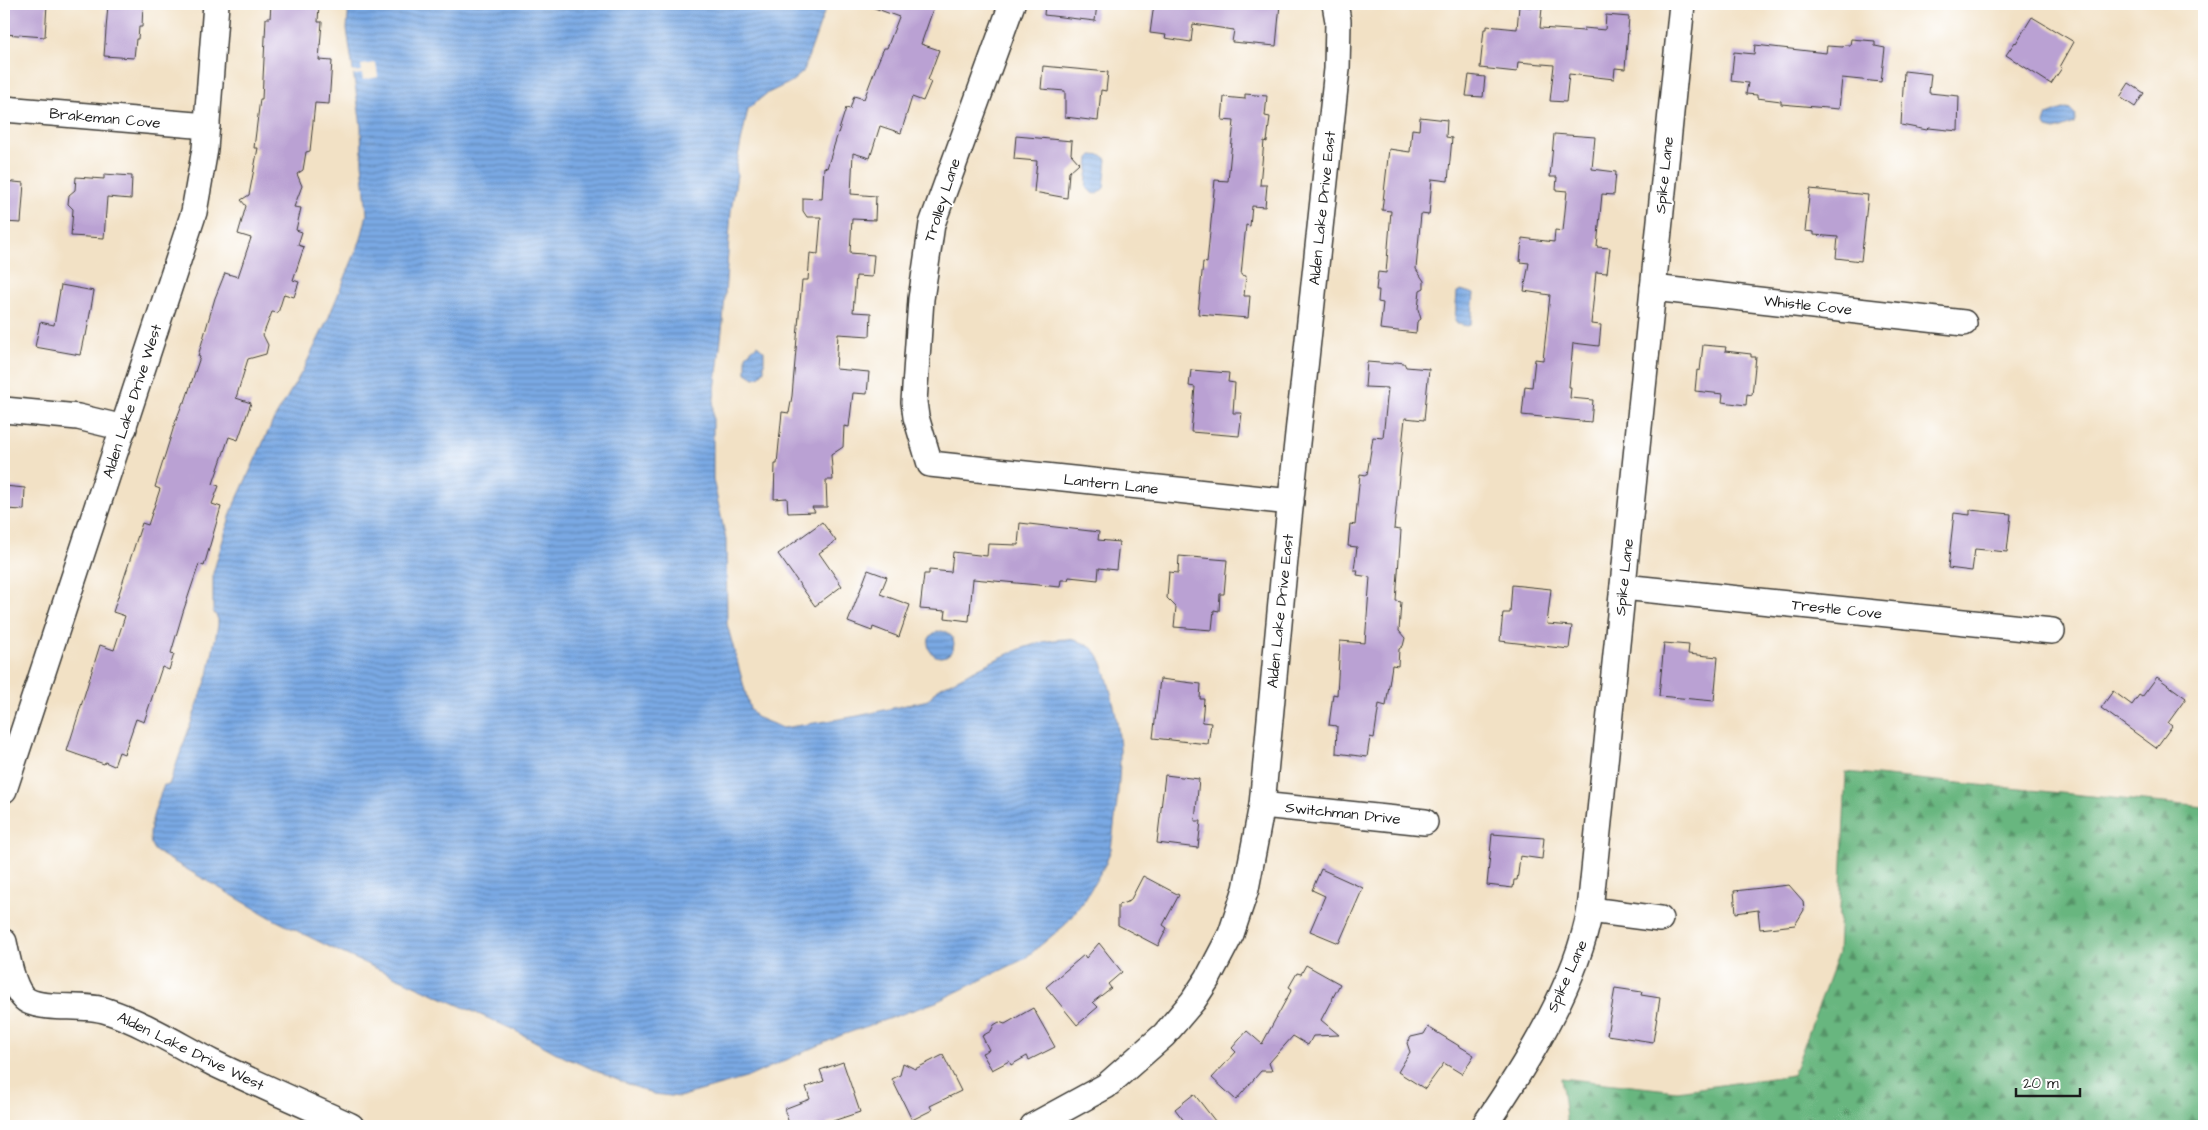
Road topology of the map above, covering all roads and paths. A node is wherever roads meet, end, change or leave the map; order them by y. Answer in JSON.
{"nodes":[{"id":1,"x":216,"y":4,"type":"edge"},
{"id":2,"x":1012,"y":4,"type":"edge"},
{"id":3,"x":1335,"y":4,"type":"edge"},
{"id":4,"x":1682,"y":4,"type":"edge"},
{"id":5,"x":4,"y":109,"type":"edge"},
{"id":6,"x":207,"y":126,"type":"junction"},
{"id":7,"x":1653,"y":288,"type":"junction"},
{"id":8,"x":1964,"y":323,"type":"dead end"},
{"id":9,"x":4,"y":410,"type":"edge"},
{"id":10,"x":124,"y":428,"type":"junction"},
{"id":11,"x":930,"y":464,"type":"joint"},
{"id":12,"x":1291,"y":502,"type":"junction"},
{"id":13,"x":1623,"y":587,"type":"junction"},
{"id":14,"x":2052,"y":631,"type":"dead end"},
{"id":15,"x":4,"y":790,"type":"edge"},
{"id":16,"x":1262,"y":805,"type":"junction"},
{"id":17,"x":1425,"y":822,"type":"dead end"},
{"id":18,"x":1590,"y":910,"type":"junction"},
{"id":19,"x":1660,"y":919,"type":"dead end"},
{"id":20,"x":4,"y":942,"type":"edge"},
{"id":21,"x":352,"y":1126,"type":"edge"},
{"id":22,"x":1033,"y":1126,"type":"edge"},
{"id":23,"x":1484,"y":1126,"type":"edge"}],
"edges":[{"from":1,"to":6,"type":"street","name":"Alden Lake Drive West"},
{"from":2,"to":11,"type":"street","name":"Trolley Lane"},
{"from":3,"to":12,"type":"street","name":"Alden Lake Drive East"},
{"from":4,"to":7,"type":"street","name":"Spike Lane"},
{"from":5,"to":6,"type":"street","name":"Brakeman Cove"},
{"from":6,"to":10,"type":"street","name":"Alden Lake Drive West"},
{"from":7,"to":8,"type":"street","name":"Whistle Cove"},
{"from":7,"to":13,"type":"street","name":"Spike Lane"},
{"from":9,"to":10,"type":"street"},
{"from":10,"to":15,"type":"street","name":"Alden Lake Drive West"},
{"from":11,"to":12,"type":"street","name":"Lantern Lane"},
{"from":12,"to":16,"type":"street","name":"Alden Lake Drive East"},
{"from":13,"to":14,"type":"street","name":"Trestle Cove"},
{"from":13,"to":18,"type":"street","name":"Spike Lane"},
{"from":16,"to":17,"type":"street","name":"Switchman Drive"},
{"from":16,"to":22,"type":"street","name":"Alden Lake Drive East"},
{"from":18,"to":19,"type":"street"},
{"from":18,"to":23,"type":"street","name":"Spike Lane"},
{"from":20,"to":21,"type":"street","name":"Alden Lake Drive West"}]}
